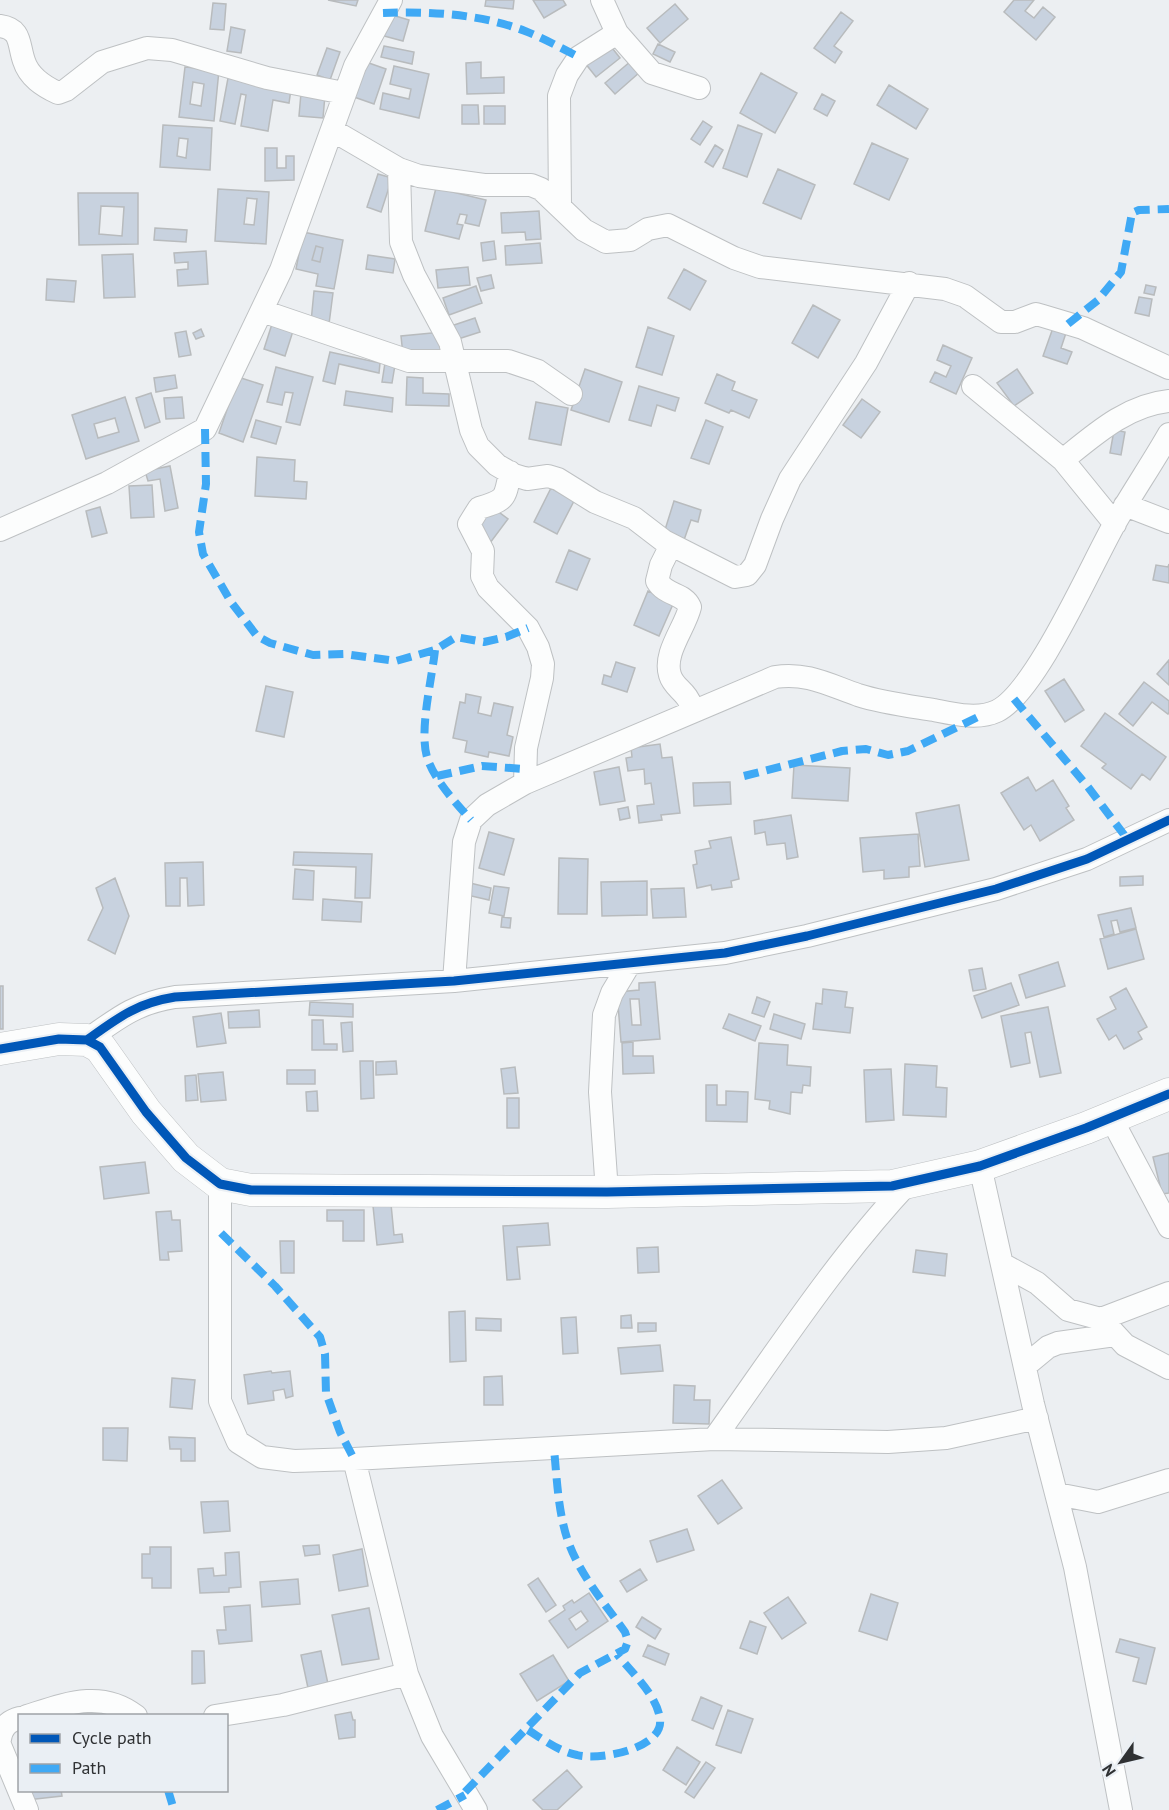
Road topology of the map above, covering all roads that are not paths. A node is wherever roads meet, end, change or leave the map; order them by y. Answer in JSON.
{"nodes":[{"id":1,"x":391,"y":0,"type":"edge"},
{"id":2,"x":602,"y":0,"type":"edge"},
{"id":3,"x":0,"y":26,"type":"edge"},
{"id":4,"x":617,"y":33,"type":"junction"},
{"id":5,"x":699,"y":88,"type":"dead end"},
{"id":6,"x":344,"y":93,"type":"junction"},
{"id":7,"x":332,"y":130,"type":"junction"},
{"id":8,"x":399,"y":169,"type":"junction"},
{"id":9,"x":560,"y":206,"type":"junction"},
{"id":10,"x":909,"y":284,"type":"junction"},
{"id":11,"x":262,"y":311,"type":"junction"},
{"id":12,"x":455,"y":362,"type":"junction"},
{"id":13,"x":1169,"y":368,"type":"edge"},
{"id":14,"x":973,"y":386,"type":"dead end"},
{"id":15,"x":571,"y":394,"type":"dead end"},
{"id":16,"x":1169,"y":401,"type":"edge"},
{"id":17,"x":1169,"y":434,"type":"edge"},
{"id":18,"x":1063,"y":460,"type":"junction"},
{"id":19,"x":510,"y":472,"type":"junction"},
{"id":20,"x":1120,"y":515,"type":"junction"},
{"id":21,"x":1169,"y":522,"type":"edge"},
{"id":22,"x":0,"y":530,"type":"edge"},
{"id":23,"x":671,"y":544,"type":"junction"},
{"id":24,"x":693,"y":710,"type":"junction"},
{"id":25,"x":525,"y":783,"type":"junction"},
{"id":26,"x":1169,"y":820,"type":"edge"},
{"id":27,"x":630,"y":963,"type":"junction"},
{"id":28,"x":454,"y":981,"type":"junction"},
{"id":29,"x":87,"y":1040,"type":"junction"},
{"id":30,"x":0,"y":1049,"type":"edge"},
{"id":31,"x":1169,"y":1094,"type":"edge"},
{"id":32,"x":1111,"y":1118,"type":"junction"},
{"id":33,"x":980,"y":1166,"type":"junction"},
{"id":34,"x":909,"y":1182,"type":"junction"},
{"id":35,"x":220,"y":1184,"type":"junction"},
{"id":36,"x":607,"y":1192,"type":"junction"},
{"id":37,"x":1169,"y":1227,"type":"edge"},
{"id":38,"x":1002,"y":1264,"type":"junction"},
{"id":39,"x":1169,"y":1293,"type":"edge"},
{"id":40,"x":1108,"y":1327,"type":"junction"},
{"id":41,"x":1025,"y":1366,"type":"junction"},
{"id":42,"x":1169,"y":1368,"type":"edge"},
{"id":43,"x":1037,"y":1418,"type":"junction"},
{"id":44,"x":714,"y":1439,"type":"junction"},
{"id":45,"x":354,"y":1459,"type":"junction"},
{"id":46,"x":1169,"y":1480,"type":"edge"},
{"id":47,"x":1057,"y":1494,"type":"junction"},
{"id":48,"x":407,"y":1674,"type":"junction"},
{"id":49,"x":34,"y":1714,"type":"edge"},
{"id":50,"x":133,"y":1714,"type":"edge"},
{"id":51,"x":227,"y":1714,"type":"edge"},
{"id":52,"x":18,"y":1718,"type":"edge"},
{"id":53,"x":0,"y":1739,"type":"edge"},
{"id":54,"x":0,"y":1745,"type":"edge"},
{"id":55,"x":18,"y":1788,"type":"edge"},
{"id":56,"x":20,"y":1792,"type":"edge"},
{"id":57,"x":27,"y":1810,"type":"edge"},
{"id":58,"x":476,"y":1810,"type":"edge"},
{"id":59,"x":1121,"y":1810,"type":"edge"}],
"edges":[{"from":1,"to":6,"type":"street"},
{"from":2,"to":4,"type":"street"},
{"from":3,"to":6,"type":"street"},
{"from":4,"to":5,"type":"street"},
{"from":4,"to":9,"type":"street"},
{"from":6,"to":7,"type":"street"},
{"from":7,"to":8,"type":"street"},
{"from":7,"to":11,"type":"street"},
{"from":8,"to":9,"type":"street"},
{"from":8,"to":12,"type":"street"},
{"from":9,"to":10,"type":"street"},
{"from":10,"to":13,"type":"street"},
{"from":10,"to":23,"type":"street"},
{"from":11,"to":12,"type":"street"},
{"from":11,"to":22,"type":"street"},
{"from":12,"to":15,"type":"street"},
{"from":12,"to":19,"type":"street"},
{"from":14,"to":18,"type":"street"},
{"from":16,"to":18,"type":"street"},
{"from":17,"to":20,"type":"street"},
{"from":18,"to":20,"type":"street"},
{"from":19,"to":23,"type":"street"},
{"from":19,"to":25,"type":"street"},
{"from":20,"to":21,"type":"street"},
{"from":20,"to":24,"type":"street"},
{"from":23,"to":24,"type":"street"},
{"from":24,"to":25,"type":"street"},
{"from":25,"to":28,"type":"street"},
{"from":26,"to":27,"type":"street"},
{"from":27,"to":28,"type":"street"},
{"from":27,"to":36,"type":"street"},
{"from":28,"to":29,"type":"street"},
{"from":29,"to":30,"type":"street"},
{"from":29,"to":35,"type":"street"},
{"from":31,"to":32,"type":"street"},
{"from":32,"to":33,"type":"street"},
{"from":32,"to":37,"type":"street"},
{"from":33,"to":34,"type":"street"},
{"from":33,"to":38,"type":"street"},
{"from":34,"to":36,"type":"street"},
{"from":34,"to":44,"type":"street"},
{"from":35,"to":36,"type":"street"},
{"from":35,"to":45,"type":"street"},
{"from":38,"to":40,"type":"street"},
{"from":38,"to":41,"type":"street"},
{"from":39,"to":40,"type":"street"},
{"from":40,"to":41,"type":"street"},
{"from":40,"to":42,"type":"street"},
{"from":41,"to":43,"type":"street"},
{"from":43,"to":44,"type":"street"},
{"from":43,"to":47,"type":"street"},
{"from":44,"to":45,"type":"street"},
{"from":45,"to":48,"type":"street"},
{"from":46,"to":47,"type":"street"},
{"from":47,"to":59,"type":"street"},
{"from":48,"to":51,"type":"street"},
{"from":48,"to":58,"type":"street"},
{"from":49,"to":50,"type":"street"},
{"from":52,"to":53,"type":"street"},
{"from":54,"to":55,"type":"street"},
{"from":56,"to":57,"type":"street"}]}
